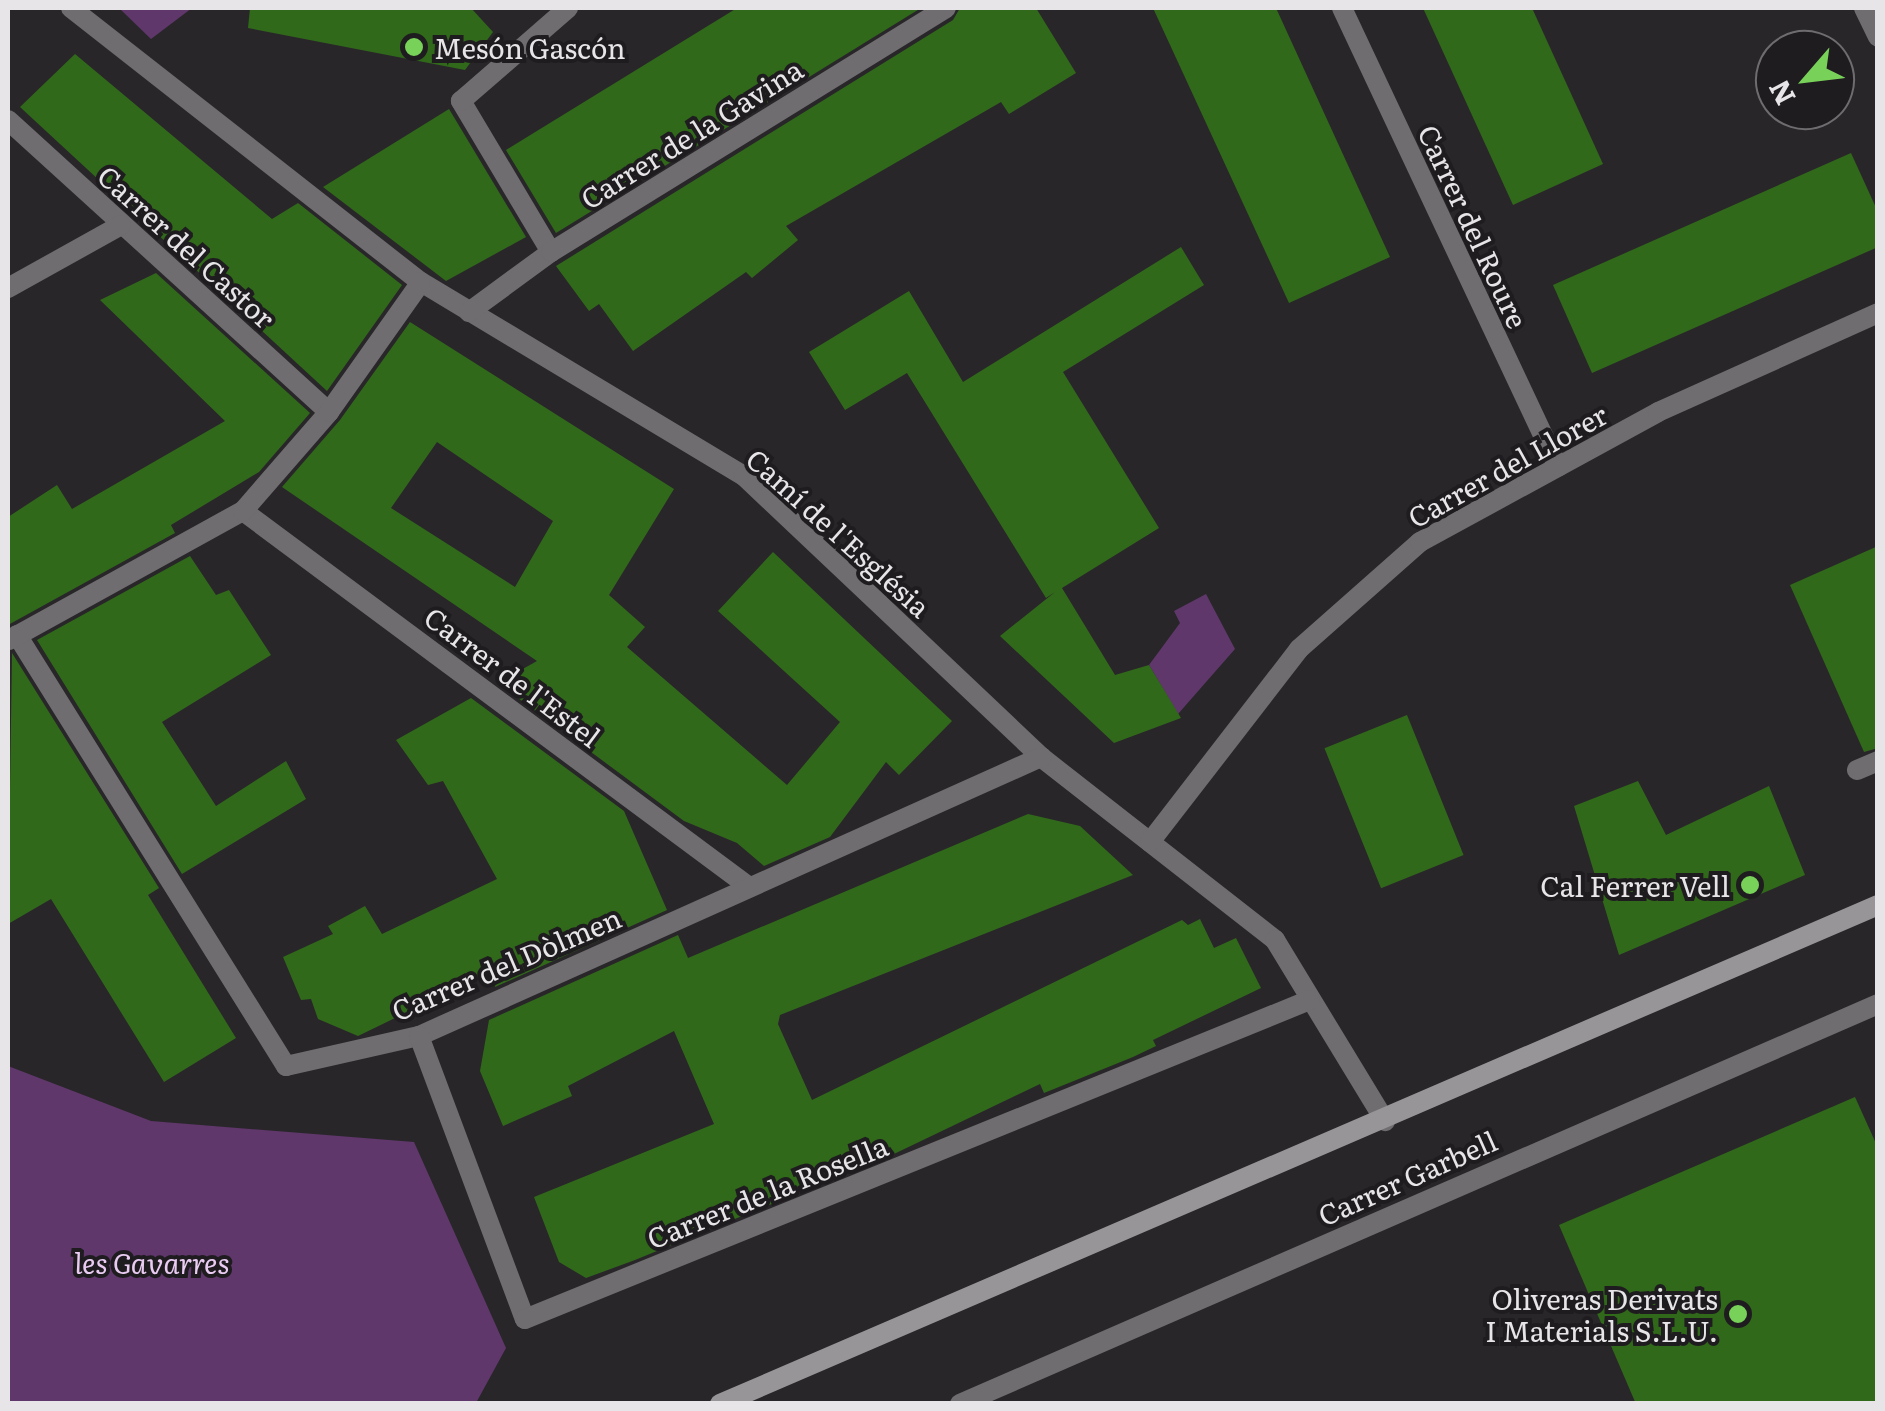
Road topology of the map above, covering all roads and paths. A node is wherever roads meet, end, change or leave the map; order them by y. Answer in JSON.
{"nodes":[{"id":1,"x":72,"y":8,"type":"edge"},
{"id":2,"x":568,"y":8,"type":"edge"},
{"id":3,"x":946,"y":8,"type":"edge"},
{"id":4,"x":1342,"y":8,"type":"edge"},
{"id":5,"x":1864,"y":8,"type":"edge"},
{"id":6,"x":1878,"y":37,"type":"edge"},
{"id":7,"x":8,"y":120,"type":"edge"},
{"id":8,"x":121,"y":225,"type":"junction"},
{"id":9,"x":551,"y":252,"type":"junction"},
{"id":10,"x":421,"y":282,"type":"junction"},
{"id":11,"x":8,"y":288,"type":"edge"},
{"id":12,"x":469,"y":312,"type":"junction"},
{"id":13,"x":1878,"y":313,"type":"edge"},
{"id":14,"x":330,"y":412,"type":"junction"},
{"id":15,"x":1558,"y":467,"type":"junction"},
{"id":16,"x":243,"y":511,"type":"junction"},
{"id":17,"x":12,"y":638,"type":"edge"},
{"id":18,"x":1041,"y":757,"type":"junction"},
{"id":19,"x":1878,"y":761,"type":"edge"},
{"id":20,"x":1857,"y":770,"type":"dead end"},
{"id":21,"x":1150,"y":842,"type":"junction"},
{"id":22,"x":748,"y":886,"type":"junction"},
{"id":23,"x":1878,"y":906,"type":"edge"},
{"id":24,"x":1310,"y":1000,"type":"junction"},
{"id":25,"x":1878,"y":1004,"type":"edge"},
{"id":26,"x":419,"y":1036,"type":"junction"},
{"id":27,"x":1385,"y":1121,"type":"junction"},
{"id":28,"x":720,"y":1404,"type":"edge"},
{"id":29,"x":960,"y":1404,"type":"edge"}],
"edges":[{"from":1,"to":10,"type":"street","name":"Camí de l'Església"},
{"from":2,"to":9,"type":"street"},
{"from":3,"to":9,"type":"street","name":"Carrer de la Gavina"},
{"from":4,"to":15,"type":"street","name":"Carrer del Roure"},
{"from":5,"to":6,"type":"street"},
{"from":7,"to":8,"type":"street","name":"Carrer del Castor"},
{"from":8,"to":11,"type":"street"},
{"from":8,"to":14,"type":"street","name":"Carrer del Castor"},
{"from":9,"to":12,"type":"street","name":"Carrer de la Gavina"},
{"from":10,"to":12,"type":"street","name":"Camí de l'Església"},
{"from":10,"to":14,"type":"street"},
{"from":12,"to":18,"type":"street","name":"Camí de l'Església"},
{"from":13,"to":15,"type":"street","name":"Carrer del Llorer"},
{"from":14,"to":16,"type":"street"},
{"from":15,"to":21,"type":"street","name":"Carrer del Llorer"},
{"from":16,"to":17,"type":"street"},
{"from":16,"to":22,"type":"street","name":"Carrer de l'Estel"},
{"from":17,"to":26,"type":"street","name":"Carrer del Dòlmen"},
{"from":18,"to":21,"type":"street","name":"Camí de l'Església"},
{"from":18,"to":22,"type":"street","name":"Carrer del Dòlmen"},
{"from":19,"to":20,"type":"street"},
{"from":21,"to":24,"type":"street","name":"Camí de l'Església"},
{"from":22,"to":26,"type":"street","name":"Carrer del Dòlmen"},
{"from":23,"to":27,"type":"main road"},
{"from":24,"to":26,"type":"street","name":"Carrer de la Rosella"},
{"from":24,"to":27,"type":"street","name":"Camí de l'Església"},
{"from":25,"to":29,"type":"street","name":"Carrer Garbell"},
{"from":27,"to":28,"type":"main road"}]}
